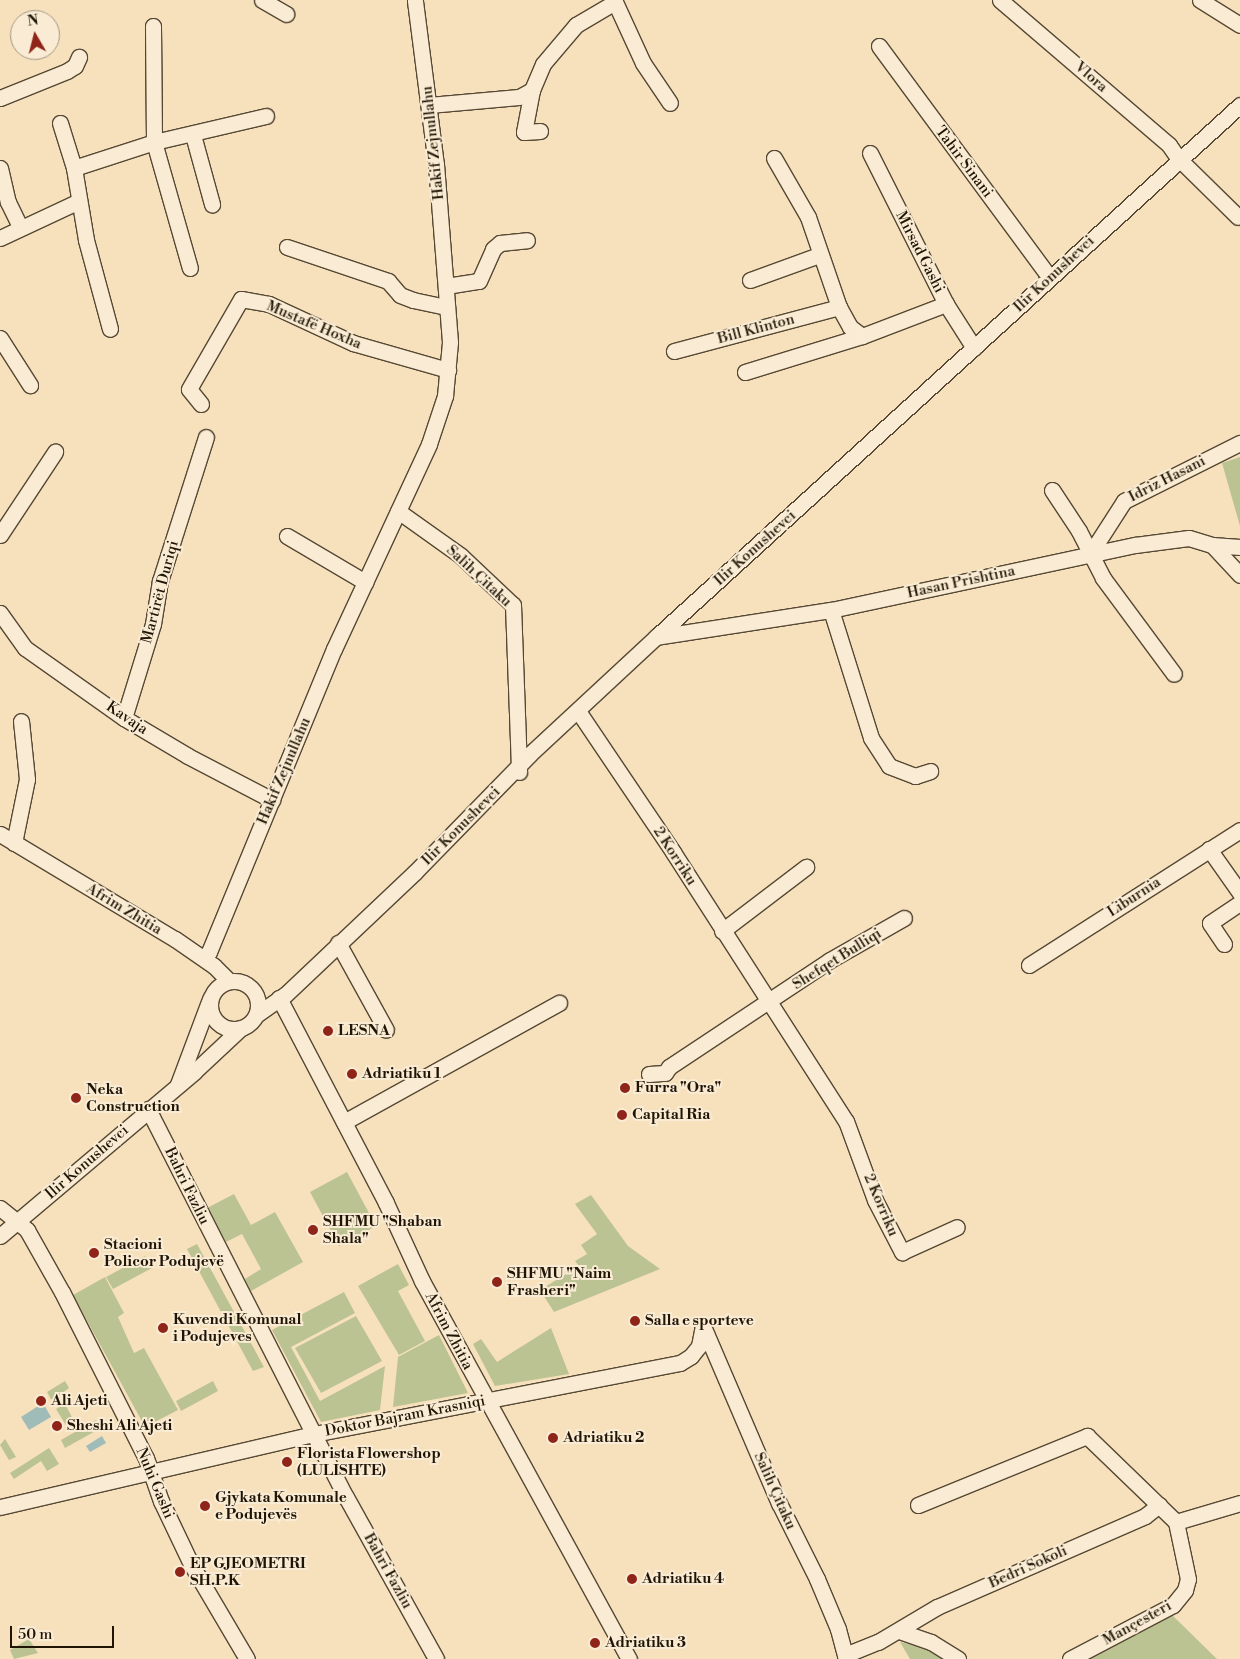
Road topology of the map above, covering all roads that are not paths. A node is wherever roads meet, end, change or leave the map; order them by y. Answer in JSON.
{"nodes":[{"id":1,"x":262,"y":0,"type":"edge"},
{"id":2,"x":415,"y":0,"type":"edge"},
{"id":3,"x":1000,"y":0,"type":"edge"},
{"id":4,"x":1200,"y":0,"type":"edge"},
{"id":5,"x":286,"y":14,"type":"dead end"},
{"id":6,"x":1240,"y":25,"type":"edge"},
{"id":7,"x":153,"y":26,"type":"dead end"},
{"id":8,"x":879,"y":46,"type":"dead end"},
{"id":9,"x":79,"y":57,"type":"dead end"},
{"id":10,"x":532,"y":90,"type":"junction"},
{"id":11,"x":0,"y":98,"type":"edge"},
{"id":12,"x":670,"y":103,"type":"dead end"},
{"id":13,"x":429,"y":105,"type":"junction"},
{"id":14,"x":1240,"y":105,"type":"edge"},
{"id":15,"x":266,"y":116,"type":"dead end"},
{"id":16,"x":60,"y":122,"type":"dead end"},
{"id":17,"x":540,"y":131,"type":"dead end"},
{"id":18,"x":193,"y":135,"type":"junction"},
{"id":19,"x":154,"y":142,"type":"junction"},
{"id":20,"x":870,"y":153,"type":"dead end"},
{"id":21,"x":774,"y":158,"type":"dead end"},
{"id":22,"x":1178,"y":158,"type":"junction"},
{"id":23,"x":0,"y":168,"type":"edge"},
{"id":24,"x":74,"y":168,"type":"junction"},
{"id":25,"x":77,"y":202,"type":"junction"},
{"id":26,"x":212,"y":204,"type":"dead end"},
{"id":27,"x":1238,"y":217,"type":"dead end"},
{"id":28,"x":20,"y":227,"type":"junction"},
{"id":29,"x":0,"y":238,"type":"edge"},
{"id":30,"x":527,"y":240,"type":"dead end"},
{"id":31,"x":287,"y":246,"type":"dead end"},
{"id":32,"x":820,"y":255,"type":"junction"},
{"id":33,"x":190,"y":268,"type":"dead end"},
{"id":34,"x":1050,"y":277,"type":"junction"},
{"id":35,"x":750,"y":280,"type":"dead end"},
{"id":36,"x":446,"y":286,"type":"junction"},
{"id":37,"x":946,"y":304,"type":"junction"},
{"id":38,"x":447,"y":307,"type":"junction"},
{"id":39,"x":839,"y":307,"type":"junction"},
{"id":40,"x":110,"y":329,"type":"dead end"},
{"id":41,"x":862,"y":336,"type":"junction"},
{"id":42,"x":0,"y":338,"type":"edge"},
{"id":43,"x":974,"y":348,"type":"junction"},
{"id":44,"x":674,"y":352,"type":"dead end"},
{"id":45,"x":448,"y":370,"type":"junction"},
{"id":46,"x":745,"y":372,"type":"dead end"},
{"id":47,"x":30,"y":385,"type":"dead end"},
{"id":48,"x":201,"y":404,"type":"dead end"},
{"id":49,"x":206,"y":437,"type":"dead end"},
{"id":50,"x":1240,"y":443,"type":"edge"},
{"id":51,"x":55,"y":452,"type":"dead end"},
{"id":52,"x":1052,"y":490,"type":"dead end"},
{"id":53,"x":398,"y":512,"type":"junction"},
{"id":54,"x":0,"y":535,"type":"edge"},
{"id":55,"x":287,"y":536,"type":"dead end"},
{"id":56,"x":1212,"y":545,"type":"junction"},
{"id":57,"x":1240,"y":547,"type":"edge"},
{"id":58,"x":1090,"y":554,"type":"junction"},
{"id":59,"x":1240,"y":575,"type":"edge"},
{"id":60,"x":366,"y":582,"type":"junction"},
{"id":61,"x":831,"y":610,"type":"junction"},
{"id":62,"x":0,"y":613,"type":"edge"},
{"id":63,"x":656,"y":637,"type":"junction"},
{"id":64,"x":1174,"y":674,"type":"dead end"},
{"id":65,"x":578,"y":711,"type":"junction"},
{"id":66,"x":124,"y":718,"type":"junction"},
{"id":67,"x":21,"y":721,"type":"dead end"},
{"id":68,"x":519,"y":767,"type":"junction"},
{"id":69,"x":930,"y":771,"type":"dead end"},
{"id":70,"x":272,"y":800,"type":"junction"},
{"id":71,"x":1240,"y":830,"type":"edge"},
{"id":72,"x":0,"y":834,"type":"edge"},
{"id":73,"x":14,"y":843,"type":"junction"},
{"id":74,"x":1210,"y":850,"type":"junction"},
{"id":75,"x":806,"y":867,"type":"dead end"},
{"id":76,"x":1240,"y":894,"type":"edge"},
{"id":77,"x":1240,"y":903,"type":"edge"},
{"id":78,"x":904,"y":918,"type":"dead end"},
{"id":79,"x":722,"y":930,"type":"junction"},
{"id":80,"x":338,"y":943,"type":"junction"},
{"id":81,"x":1224,"y":944,"type":"dead end"},
{"id":82,"x":203,"y":958,"type":"junction"},
{"id":83,"x":1028,"y":965,"type":"dead end"},
{"id":84,"x":229,"y":981,"type":"junction"},
{"id":85,"x":250,"y":987,"type":"junction"},
{"id":86,"x":211,"y":998,"type":"junction"},
{"id":87,"x":279,"y":998,"type":"junction"},
{"id":88,"x":771,"y":1001,"type":"junction"},
{"id":89,"x":559,"y":1003,"type":"dead end"},
{"id":90,"x":256,"y":1015,"type":"junction"},
{"id":91,"x":241,"y":1028,"type":"junction"},
{"id":92,"x":386,"y":1030,"type":"dead end"},
{"id":93,"x":648,"y":1074,"type":"dead end"},
{"id":94,"x":178,"y":1084,"type":"junction"},
{"id":95,"x":148,"y":1109,"type":"junction"},
{"id":96,"x":344,"y":1122,"type":"junction"},
{"id":97,"x":0,"y":1208,"type":"edge"},
{"id":98,"x":18,"y":1220,"type":"junction"},
{"id":99,"x":958,"y":1227,"type":"dead end"},
{"id":100,"x":0,"y":1236,"type":"edge"},
{"id":101,"x":704,"y":1326,"type":"joint"},
{"id":102,"x":486,"y":1400,"type":"junction"},
{"id":103,"x":314,"y":1434,"type":"junction"},
{"id":104,"x":150,"y":1474,"type":"junction"},
{"id":105,"x":1240,"y":1503,"type":"edge"},
{"id":106,"x":918,"y":1505,"type":"dead end"},
{"id":107,"x":1159,"y":1506,"type":"junction"},
{"id":108,"x":0,"y":1507,"type":"edge"},
{"id":109,"x":1176,"y":1522,"type":"junction"},
{"id":110,"x":899,"y":1631,"type":"junction"},
{"id":111,"x":845,"y":1657,"type":"edge"},
{"id":112,"x":247,"y":1659,"type":"edge"},
{"id":113,"x":436,"y":1659,"type":"edge"},
{"id":114,"x":629,"y":1659,"type":"edge"},
{"id":115,"x":958,"y":1659,"type":"edge"},
{"id":116,"x":1070,"y":1659,"type":"edge"}],
"edges":[{"from":1,"to":5,"type":"street"},
{"from":2,"to":13,"type":"street","name":"Hakif Zejnullahu"},
{"from":3,"to":22,"type":"street","name":"Vlora"},
{"from":4,"to":6,"type":"street"},
{"from":7,"to":19,"type":"street"},
{"from":8,"to":34,"type":"street","name":"Tahir Sinani"},
{"from":9,"to":11,"type":"street"},
{"from":10,"to":12,"type":"street"},
{"from":10,"to":13,"type":"street"},
{"from":10,"to":17,"type":"street"},
{"from":13,"to":36,"type":"street","name":"Hakif Zejnullahu"},
{"from":14,"to":22,"type":"street","name":"Ilir Konushevci"},
{"from":15,"to":18,"type":"street"},
{"from":16,"to":24,"type":"street"},
{"from":18,"to":19,"type":"street"},
{"from":18,"to":26,"type":"street"},
{"from":19,"to":24,"type":"street"},
{"from":19,"to":33,"type":"street"},
{"from":20,"to":37,"type":"street","name":"Mirsad Gashi"},
{"from":21,"to":32,"type":"street"},
{"from":22,"to":27,"type":"street"},
{"from":22,"to":34,"type":"street","name":"Ilir Konushevci"},
{"from":23,"to":28,"type":"street"},
{"from":24,"to":25,"type":"street"},
{"from":25,"to":28,"type":"street"},
{"from":25,"to":40,"type":"street"},
{"from":28,"to":29,"type":"street"},
{"from":30,"to":36,"type":"street"},
{"from":31,"to":38,"type":"street"},
{"from":32,"to":35,"type":"street"},
{"from":32,"to":39,"type":"street"},
{"from":34,"to":43,"type":"street","name":"Ilir Konushevci"},
{"from":36,"to":38,"type":"street","name":"Hakif Zejnullahu"},
{"from":37,"to":41,"type":"street"},
{"from":37,"to":43,"type":"street","name":"Mirsad Gashi"},
{"from":38,"to":45,"type":"street","name":"Hakif Zejnullahu"},
{"from":39,"to":41,"type":"street"},
{"from":39,"to":44,"type":"street","name":"Bill Klinton"},
{"from":41,"to":46,"type":"street"},
{"from":42,"to":47,"type":"street"},
{"from":43,"to":63,"type":"street","name":"Ilir Konushevci"},
{"from":45,"to":48,"type":"street","name":"Mustafë Hoxha"},
{"from":45,"to":53,"type":"street","name":"Hakif Zejnullahu"},
{"from":49,"to":66,"type":"street","name":"Martirët Duriqi"},
{"from":50,"to":58,"type":"street","name":"Idriz Hasani"},
{"from":51,"to":54,"type":"street"},
{"from":52,"to":58,"type":"street"},
{"from":53,"to":60,"type":"street","name":"Hakif Zejnullahu"},
{"from":53,"to":68,"type":"street","name":"Salih Çitaku"},
{"from":55,"to":60,"type":"street"},
{"from":56,"to":57,"type":"street","name":"Hasan Prishtina"},
{"from":56,"to":58,"type":"street","name":"Hasan Prishtina"},
{"from":56,"to":59,"type":"street"},
{"from":58,"to":61,"type":"street","name":"Hasan Prishtina"},
{"from":58,"to":64,"type":"street"},
{"from":60,"to":70,"type":"street","name":"Hakif Zejnullahu"},
{"from":61,"to":63,"type":"street","name":"Hasan Prishtina"},
{"from":61,"to":69,"type":"street"},
{"from":62,"to":66,"type":"street","name":"Kavaja"},
{"from":63,"to":65,"type":"street","name":"Ilir Konushevci"},
{"from":65,"to":68,"type":"street","name":"Ilir Konushevci"},
{"from":65,"to":79,"type":"street","name":"2 Korriku"},
{"from":66,"to":70,"type":"street","name":"Kavaja"},
{"from":67,"to":73,"type":"street"},
{"from":68,"to":80,"type":"street","name":"Ilir Konushevci"},
{"from":70,"to":82,"type":"street","name":"Hakif Zejnullahu"},
{"from":71,"to":74,"type":"street","name":"Liburnia"},
{"from":72,"to":73,"type":"street","name":"Afrim Zhitia"},
{"from":73,"to":82,"type":"street","name":"Afrim Zhitia"},
{"from":74,"to":76,"type":"street"},
{"from":74,"to":83,"type":"street","name":"Liburnia"},
{"from":75,"to":79,"type":"street"},
{"from":77,"to":81,"type":"street"},
{"from":78,"to":88,"type":"street","name":"Shefqet Bulliqi"},
{"from":79,"to":88,"type":"street","name":"2 Korriku"},
{"from":80,"to":87,"type":"street","name":"Ilir Konushevci"},
{"from":80,"to":92,"type":"street"},
{"from":82,"to":84,"type":"street","name":"Afrim Zhitia"},
{"from":84,"to":85,"type":"street"},
{"from":84,"to":86,"type":"street"},
{"from":85,"to":87,"type":"street"},
{"from":85,"to":90,"type":"street"},
{"from":86,"to":91,"type":"street"},
{"from":86,"to":94,"type":"street"},
{"from":87,"to":90,"type":"street"},
{"from":87,"to":96,"type":"street","name":"Afrim Zhitia"},
{"from":88,"to":93,"type":"street"},
{"from":88,"to":99,"type":"street","name":"2 Korriku"},
{"from":89,"to":96,"type":"street"},
{"from":90,"to":91,"type":"street"},
{"from":91,"to":94,"type":"street","name":"Ilir Konushevci"},
{"from":94,"to":95,"type":"street","name":"Ilir Konushevci"},
{"from":95,"to":98,"type":"street","name":"Ilir Konushevci"},
{"from":95,"to":103,"type":"street","name":"Bahri Fazliu"},
{"from":96,"to":102,"type":"street","name":"Afrim Zhitia"},
{"from":97,"to":98,"type":"street","name":"Nuhi Gashi"},
{"from":98,"to":100,"type":"street","name":"Ilir Konushevci"},
{"from":98,"to":104,"type":"street","name":"Nuhi Gashi"},
{"from":101,"to":102,"type":"street","name":"Doktor Bajram Krasniqi"},
{"from":101,"to":111,"type":"street","name":"Salih Çitaku"},
{"from":102,"to":103,"type":"street","name":"Doktor Bajram Krasniqi"},
{"from":102,"to":114,"type":"street","name":"Afrim Zhitia"},
{"from":103,"to":104,"type":"street","name":"Doktor Bajram Krasniqi"},
{"from":103,"to":113,"type":"street","name":"Bahri Fazliu"},
{"from":104,"to":108,"type":"street","name":"Doktor Bajram Krasniqi"},
{"from":104,"to":112,"type":"street","name":"Nuhi Gashi"},
{"from":105,"to":109,"type":"street"},
{"from":106,"to":107,"type":"street"},
{"from":107,"to":109,"type":"street"},
{"from":107,"to":110,"type":"street","name":"Bedri Sokoli"},
{"from":109,"to":116,"type":"street","name":"Mançesteri"},
{"from":110,"to":111,"type":"street","name":"Salih Çitaku"},
{"from":110,"to":115,"type":"street"}]}
